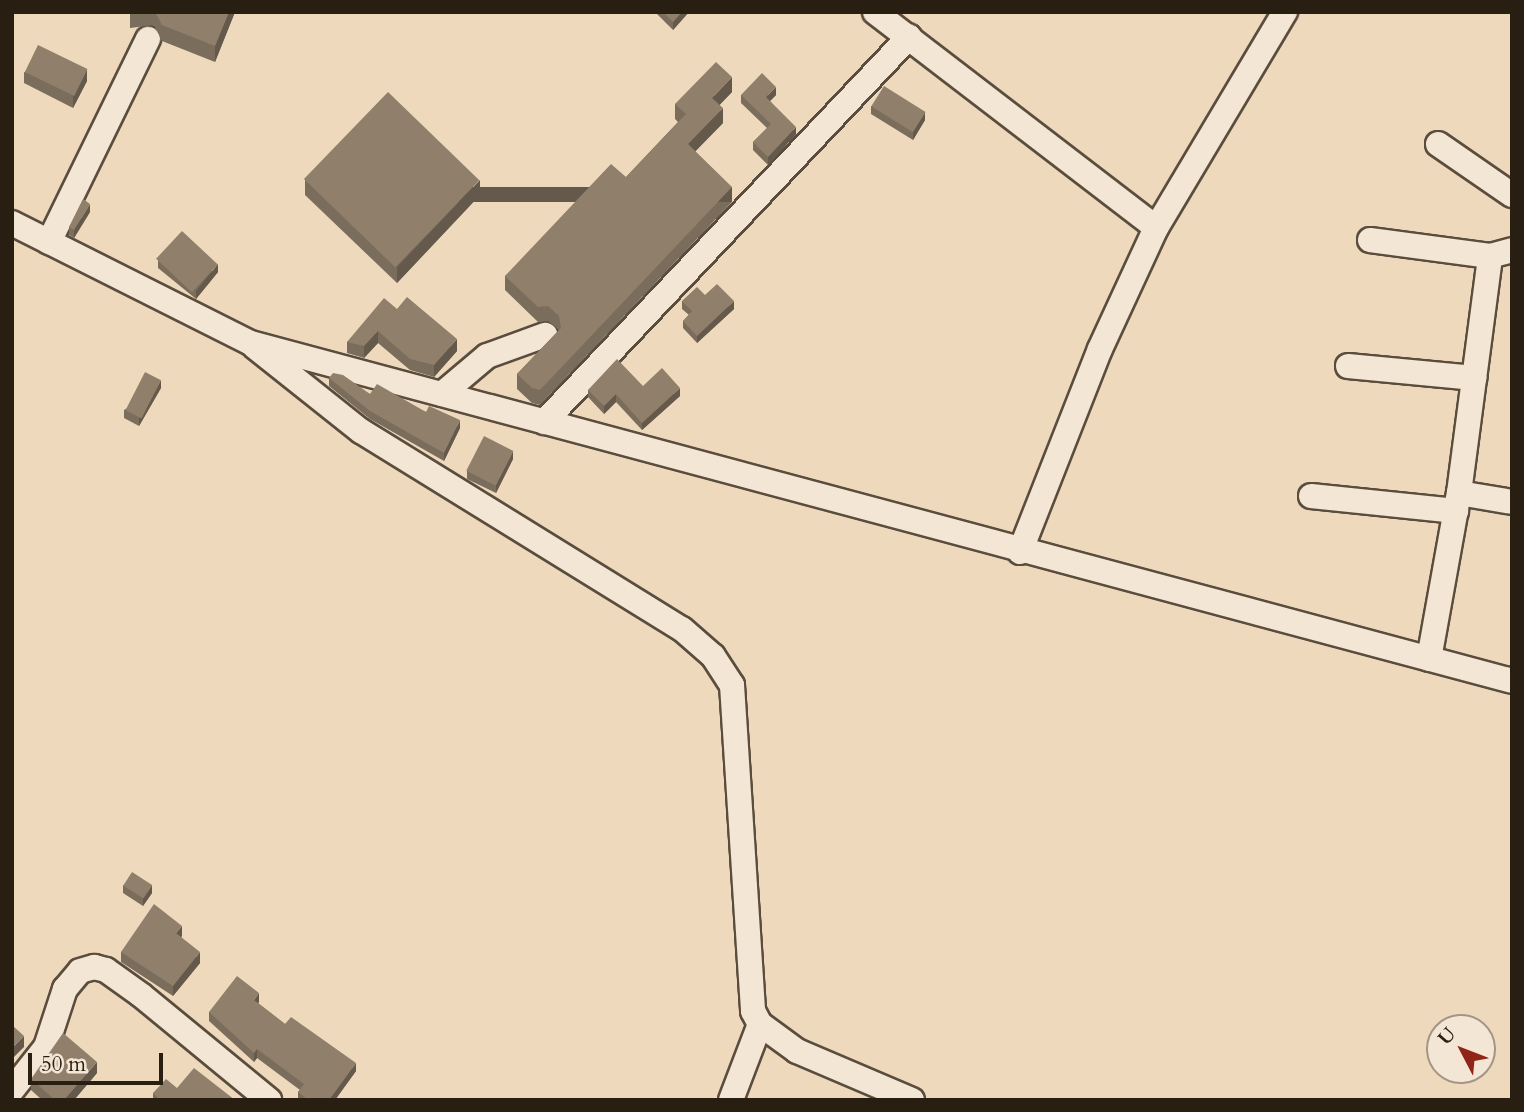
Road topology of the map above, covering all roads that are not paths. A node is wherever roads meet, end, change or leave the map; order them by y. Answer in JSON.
{"nodes":[{"id":1,"x":875,"y":12,"type":"edge"},
{"id":2,"x":1286,"y":12,"type":"edge"},
{"id":3,"x":909,"y":37,"type":"junction"},
{"id":4,"x":148,"y":38,"type":"dead end"},
{"id":5,"x":1438,"y":144,"type":"dead end"},
{"id":6,"x":1512,"y":195,"type":"edge"},
{"id":7,"x":12,"y":223,"type":"edge"},
{"id":8,"x":1156,"y":228,"type":"junction"},
{"id":9,"x":1370,"y":240,"type":"dead end"},
{"id":10,"x":49,"y":242,"type":"junction"},
{"id":11,"x":1501,"y":253,"type":"edge"},
{"id":12,"x":545,"y":335,"type":"dead end"},
{"id":13,"x":251,"y":343,"type":"junction"},
{"id":14,"x":1348,"y":366,"type":"dead end"},
{"id":15,"x":1474,"y":377,"type":"junction"},
{"id":16,"x":442,"y":394,"type":"junction"},
{"id":17,"x":544,"y":422,"type":"junction"},
{"id":18,"x":1311,"y":496,"type":"dead end"},
{"id":19,"x":1457,"y":502,"type":"junction"},
{"id":20,"x":1512,"y":502,"type":"edge"},
{"id":21,"x":1020,"y":552,"type":"junction"},
{"id":22,"x":1429,"y":659,"type":"junction"},
{"id":23,"x":1512,"y":681,"type":"edge"},
{"id":24,"x":760,"y":1024,"type":"junction"},
{"id":25,"x":12,"y":1090,"type":"edge"},
{"id":26,"x":269,"y":1100,"type":"edge"},
{"id":27,"x":731,"y":1100,"type":"edge"},
{"id":28,"x":912,"y":1100,"type":"edge"}],
"edges":[{"from":1,"to":3,"type":"street"},
{"from":2,"to":8,"type":"street"},
{"from":3,"to":8,"type":"street"},
{"from":3,"to":17,"type":"street"},
{"from":4,"to":10,"type":"street"},
{"from":5,"to":6,"type":"street"},
{"from":7,"to":10,"type":"street"},
{"from":8,"to":21,"type":"street"},
{"from":9,"to":11,"type":"street"},
{"from":10,"to":13,"type":"street"},
{"from":11,"to":15,"type":"street"},
{"from":12,"to":16,"type":"street"},
{"from":13,"to":16,"type":"street"},
{"from":13,"to":24,"type":"street"},
{"from":14,"to":15,"type":"street"},
{"from":15,"to":19,"type":"street"},
{"from":16,"to":17,"type":"street"},
{"from":17,"to":21,"type":"street"},
{"from":18,"to":19,"type":"street"},
{"from":19,"to":20,"type":"street"},
{"from":19,"to":22,"type":"street"},
{"from":21,"to":22,"type":"street"},
{"from":22,"to":23,"type":"street"},
{"from":24,"to":27,"type":"street"},
{"from":24,"to":28,"type":"street"},
{"from":25,"to":26,"type":"street"}]}
